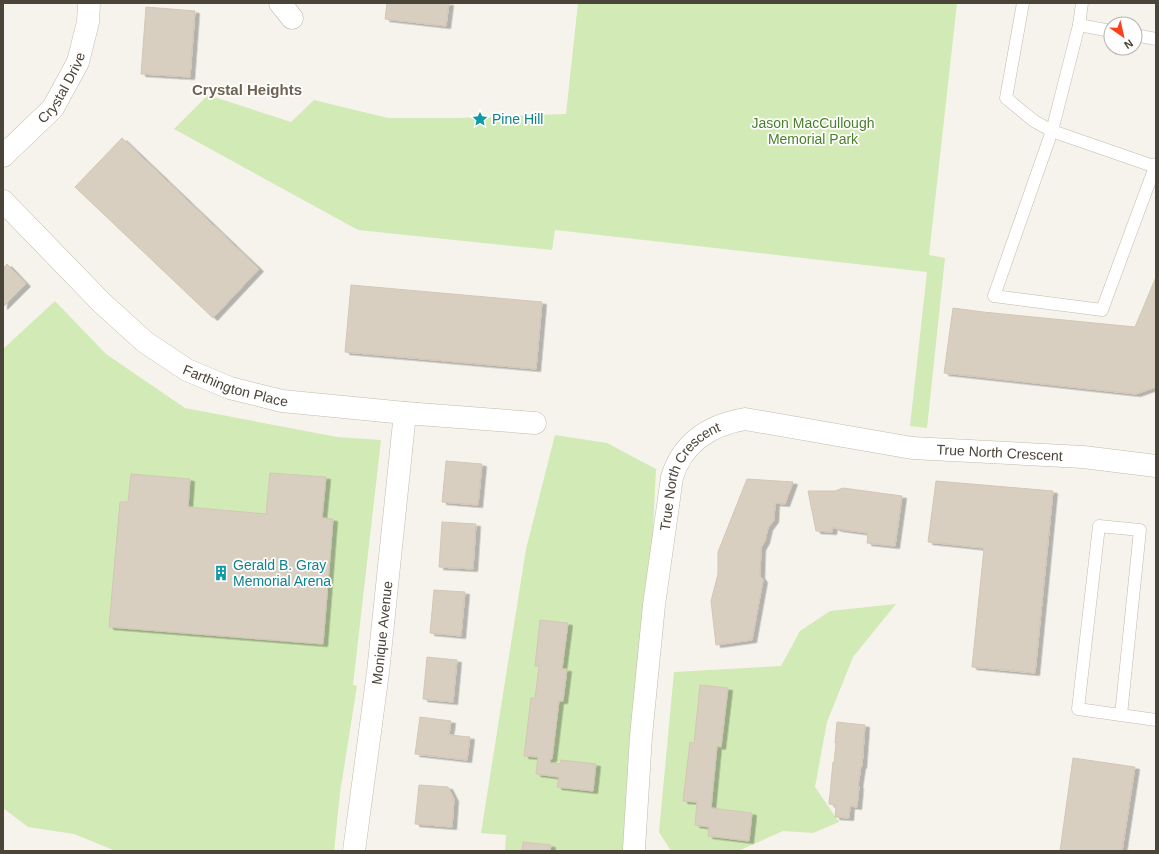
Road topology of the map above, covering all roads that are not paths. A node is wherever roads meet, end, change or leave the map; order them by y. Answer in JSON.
{"nodes":[{"id":1,"x":89,"y":3,"type":"edge"},
{"id":2,"x":1023,"y":3,"type":"edge"},
{"id":3,"x":1082,"y":3,"type":"edge"},
{"id":4,"x":1079,"y":25,"type":"junction"},
{"id":5,"x":1103,"y":30,"type":"edge"},
{"id":6,"x":1143,"y":37,"type":"edge"},
{"id":7,"x":1156,"y":39,"type":"edge"},
{"id":8,"x":1052,"y":131,"type":"junction"},
{"id":9,"x":3,"y":156,"type":"edge"},
{"id":10,"x":1156,"y":166,"type":"edge"},
{"id":11,"x":3,"y":202,"type":"edge"},
{"id":12,"x":405,"y":413,"type":"junction"},
{"id":13,"x":535,"y":423,"type":"dead end"},
{"id":14,"x":1156,"y":466,"type":"edge"},
{"id":15,"x":1121,"y":715,"type":"junction"},
{"id":16,"x":1156,"y":720,"type":"edge"},
{"id":17,"x":354,"y":851,"type":"edge"},
{"id":18,"x":634,"y":851,"type":"edge"}],
"edges":[{"from":1,"to":9,"type":"street","name":"Crystal Drive"},
{"from":2,"to":8,"type":"lane"},
{"from":3,"to":4,"type":"lane"},
{"from":4,"to":5,"type":"lane"},
{"from":4,"to":8,"type":"lane"},
{"from":6,"to":7,"type":"lane"},
{"from":8,"to":10,"type":"lane"},
{"from":8,"to":10,"type":"lane"},
{"from":11,"to":12,"type":"street","name":"Farthington Place"},
{"from":12,"to":13,"type":"street","name":"Farthington Place"},
{"from":12,"to":17,"type":"street","name":"Monique Avenue"},
{"from":14,"to":18,"type":"street","name":"True North Crescent"},
{"from":15,"to":15,"type":"lane"},
{"from":15,"to":16,"type":"lane"}]}
